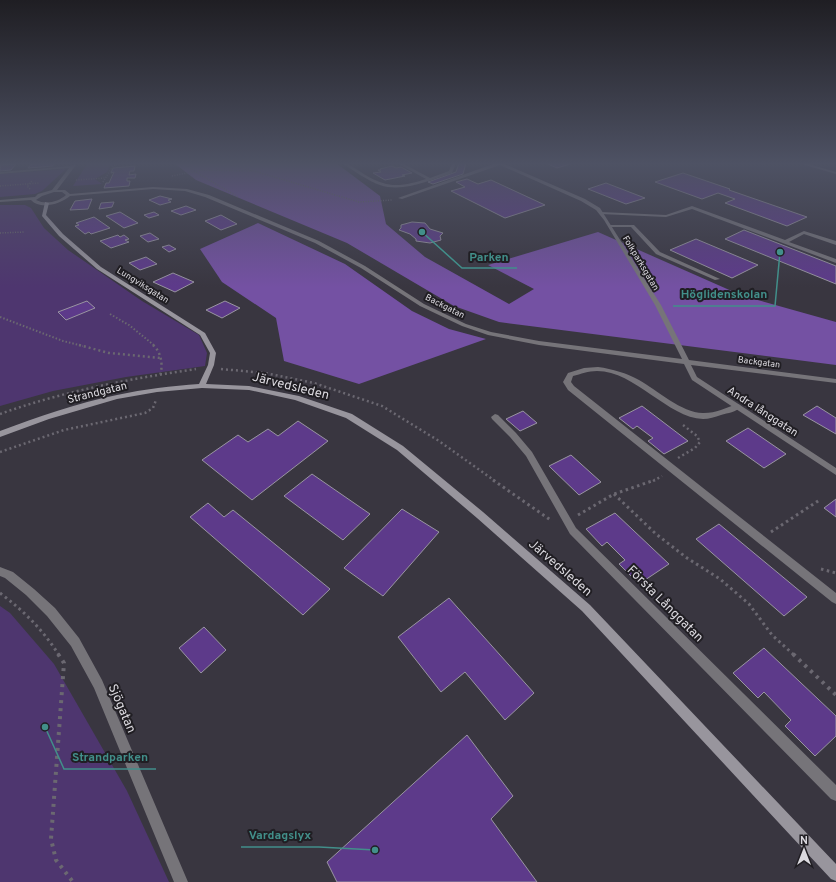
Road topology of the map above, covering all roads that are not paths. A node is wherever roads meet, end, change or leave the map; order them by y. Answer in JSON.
{"nodes":[{"id":1,"x":47,"y":204,"type":"edge"},
{"id":2,"x":226,"y":204,"type":"edge"},
{"id":3,"x":590,"y":204,"type":"edge"},
{"id":4,"x":601,"y":213,"type":"junction"},
{"id":5,"x":610,"y":226,"type":"junction"},
{"id":6,"x":785,"y":242,"type":"junction"},
{"id":7,"x":836,"y":243,"type":"edge"},
{"id":8,"x":836,"y":261,"type":"edge"},
{"id":9,"x":717,"y":279,"type":"dead end"},
{"id":10,"x":687,"y":361,"type":"junction"},
{"id":11,"x":836,"y":381,"type":"edge"},
{"id":12,"x":202,"y":386,"type":"junction"},
{"id":13,"x":737,"y":407,"type":"junction"},
{"id":14,"x":496,"y":417,"type":"dead end"},
{"id":15,"x":0,"y":434,"type":"edge"},
{"id":16,"x":836,"y":472,"type":"edge"},
{"id":17,"x":0,"y":571,"type":"edge"},
{"id":18,"x":836,"y":599,"type":"edge"},
{"id":19,"x":836,"y":794,"type":"edge"},
{"id":20,"x":836,"y":874,"type":"edge"},
{"id":21,"x":181,"y":882,"type":"edge"}],
"edges":[{"from":1,"to":12,"type":"main road","name":"Lungviksgatan"},
{"from":2,"to":10,"type":"street","name":"Backgatan"},
{"from":3,"to":4,"type":"street","name":"Folkparksgatan"},
{"from":4,"to":5,"type":"street","name":"Folkparksgatan"},
{"from":4,"to":6,"type":"street"},
{"from":5,"to":9,"type":"street"},
{"from":5,"to":10,"type":"street","name":"Folkparksgatan"},
{"from":6,"to":7,"type":"street"},
{"from":6,"to":8,"type":"street"},
{"from":10,"to":11,"type":"street","name":"Backgatan"},
{"from":10,"to":13,"type":"street","name":"Andra långgatan"},
{"from":12,"to":15,"type":"main road","name":"Strandgatan"},
{"from":12,"to":20,"type":"main road","name":"Järvedsleden"},
{"from":13,"to":16,"type":"street","name":"Andra långgatan"},
{"from":13,"to":18,"type":"street"},
{"from":14,"to":19,"type":"street","name":"Första Långgatan"},
{"from":17,"to":21,"type":"street","name":"Sjögatan"}]}
